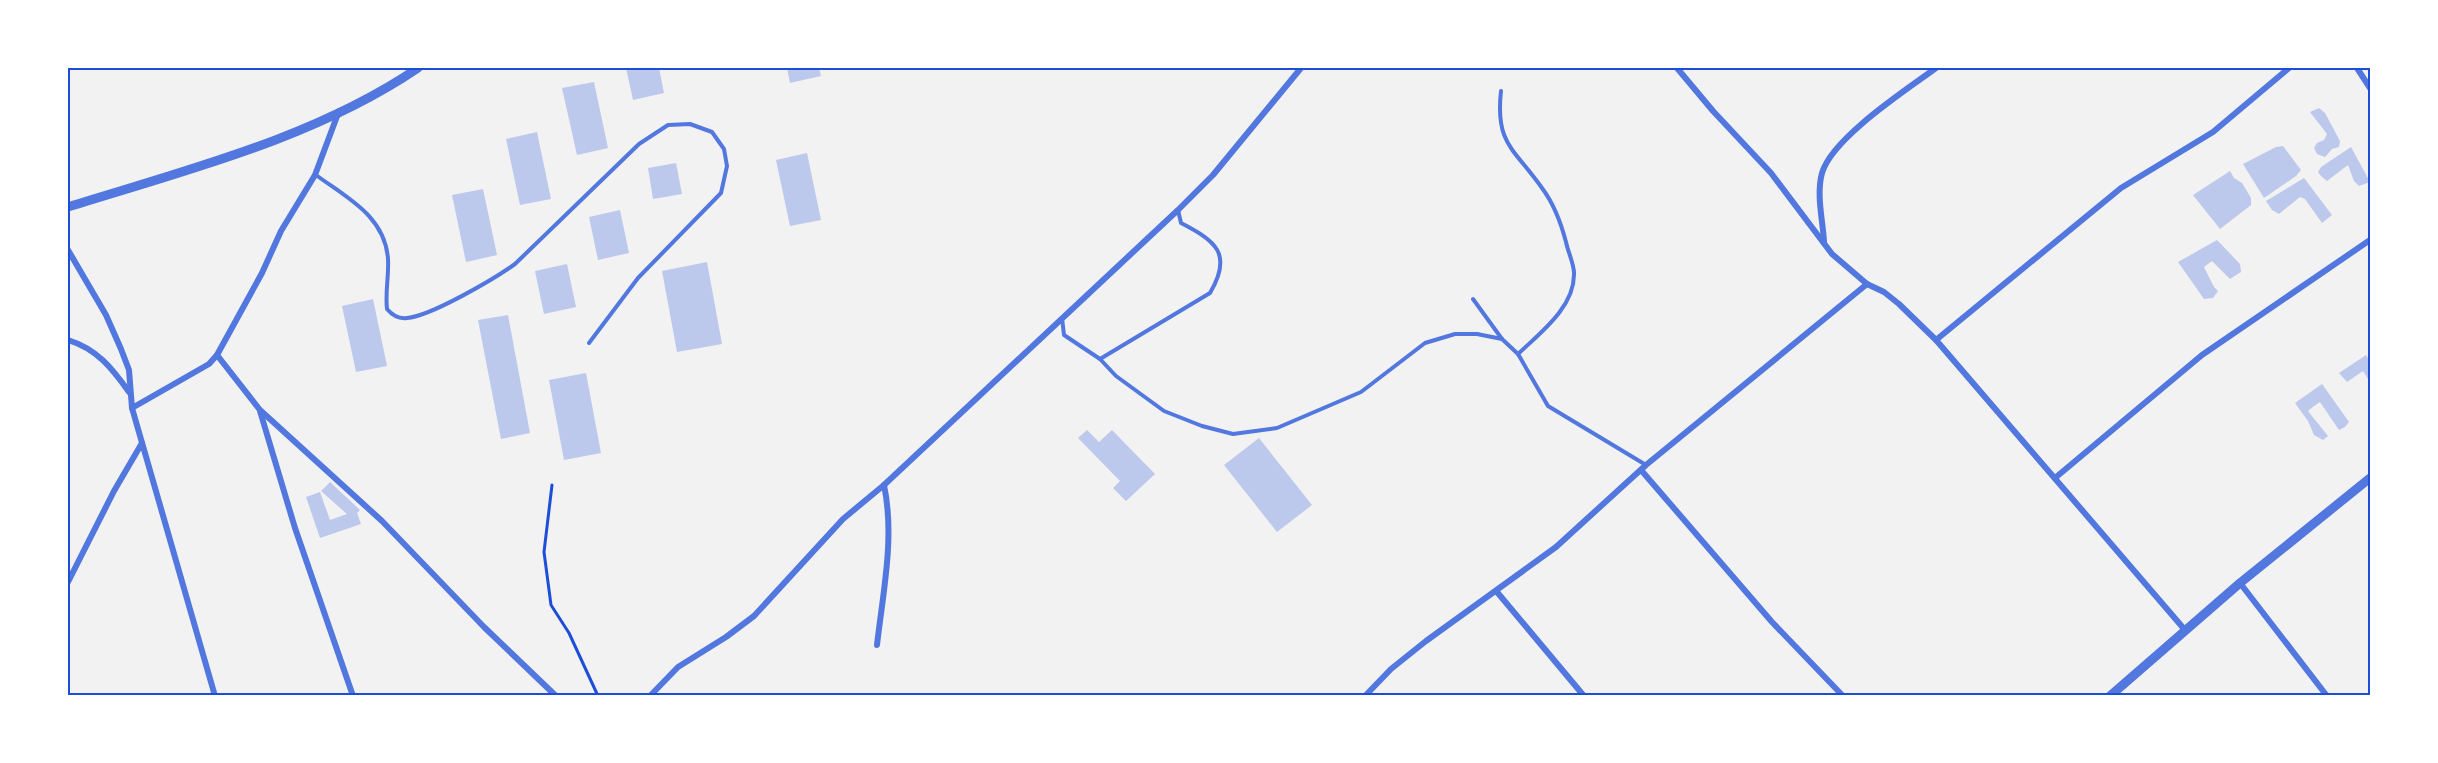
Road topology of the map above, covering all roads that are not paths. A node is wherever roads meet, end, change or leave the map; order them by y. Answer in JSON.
{"nodes":[{"id":1,"x":418,"y":68,"type":"edge"},
{"id":2,"x":1301,"y":68,"type":"edge"},
{"id":3,"x":1677,"y":68,"type":"edge"},
{"id":4,"x":1936,"y":68,"type":"edge"},
{"id":5,"x":2289,"y":68,"type":"edge"},
{"id":6,"x":2357,"y":68,"type":"edge"},
{"id":7,"x":2370,"y":88,"type":"edge"},
{"id":8,"x":1501,"y":91,"type":"dead end"},
{"id":9,"x":339,"y":111,"type":"junction"},
{"id":10,"x":315,"y":175,"type":"junction"},
{"id":11,"x":68,"y":207,"type":"edge"},
{"id":12,"x":1178,"y":210,"type":"junction"},
{"id":13,"x":2370,"y":240,"type":"edge"},
{"id":14,"x":1824,"y":243,"type":"junction"},
{"id":15,"x":68,"y":250,"type":"edge"},
{"id":16,"x":1867,"y":284,"type":"junction"},
{"id":17,"x":1473,"y":299,"type":"dead end"},
{"id":18,"x":1062,"y":317,"type":"junction"},
{"id":19,"x":1503,"y":339,"type":"junction"},
{"id":20,"x":68,"y":340,"type":"edge"},
{"id":21,"x":1936,"y":340,"type":"junction"},
{"id":22,"x":589,"y":343,"type":"dead end"},
{"id":23,"x":1518,"y":354,"type":"junction"},
{"id":24,"x":217,"y":355,"type":"junction"},
{"id":25,"x":1100,"y":359,"type":"junction"},
{"id":26,"x":130,"y":393,"type":"junction"},
{"id":27,"x":132,"y":408,"type":"junction"},
{"id":28,"x":260,"y":410,"type":"junction"},
{"id":29,"x":142,"y":443,"type":"junction"},
{"id":30,"x":1647,"y":465,"type":"junction"},
{"id":31,"x":1641,"y":470,"type":"junction"},
{"id":32,"x":2055,"y":478,"type":"junction"},
{"id":33,"x":2370,"y":478,"type":"edge"},
{"id":34,"x":884,"y":485,"type":"junction"},
{"id":35,"x":68,"y":582,"type":"edge"},
{"id":36,"x":2240,"y":584,"type":"junction"},
{"id":37,"x":1497,"y":592,"type":"junction"},
{"id":38,"x":2185,"y":630,"type":"junction"},
{"id":39,"x":877,"y":645,"type":"dead end"},
{"id":40,"x":215,"y":696,"type":"edge"},
{"id":41,"x":353,"y":696,"type":"edge"},
{"id":42,"x":556,"y":696,"type":"edge"},
{"id":43,"x":650,"y":696,"type":"edge"},
{"id":44,"x":1365,"y":696,"type":"edge"},
{"id":45,"x":1584,"y":696,"type":"edge"},
{"id":46,"x":1843,"y":696,"type":"edge"},
{"id":47,"x":2110,"y":696,"type":"edge"},
{"id":48,"x":2327,"y":696,"type":"edge"}],
"edges":[{"from":1,"to":9,"type":"street"},
{"from":2,"to":12,"type":"street"},
{"from":3,"to":14,"type":"street"},
{"from":4,"to":14,"type":"street"},
{"from":5,"to":21,"type":"street"},
{"from":6,"to":7,"type":"street"},
{"from":8,"to":23,"type":"lane"},
{"from":9,"to":10,"type":"street"},
{"from":9,"to":11,"type":"street"},
{"from":10,"to":22,"type":"lane"},
{"from":10,"to":24,"type":"street"},
{"from":12,"to":18,"type":"street"},
{"from":12,"to":25,"type":"lane"},
{"from":13,"to":32,"type":"street"},
{"from":14,"to":16,"type":"street"},
{"from":15,"to":26,"type":"street"},
{"from":16,"to":21,"type":"street"},
{"from":16,"to":30,"type":"street"},
{"from":17,"to":19,"type":"lane"},
{"from":18,"to":25,"type":"lane"},
{"from":18,"to":34,"type":"street"},
{"from":19,"to":23,"type":"lane"},
{"from":19,"to":25,"type":"lane"},
{"from":20,"to":26,"type":"street"},
{"from":21,"to":32,"type":"street"},
{"from":23,"to":30,"type":"lane"},
{"from":24,"to":27,"type":"street"},
{"from":24,"to":28,"type":"street"},
{"from":26,"to":27,"type":"street"},
{"from":27,"to":29,"type":"street"},
{"from":28,"to":41,"type":"street"},
{"from":28,"to":42,"type":"street"},
{"from":29,"to":35,"type":"street"},
{"from":29,"to":40,"type":"street"},
{"from":30,"to":31,"type":"street"},
{"from":31,"to":37,"type":"street"},
{"from":31,"to":46,"type":"street"},
{"from":32,"to":38,"type":"street"},
{"from":33,"to":36,"type":"street"},
{"from":34,"to":39,"type":"street"},
{"from":34,"to":43,"type":"street"},
{"from":36,"to":38,"type":"street"},
{"from":36,"to":48,"type":"street"},
{"from":37,"to":44,"type":"street"},
{"from":37,"to":45,"type":"street"},
{"from":38,"to":47,"type":"street"}]}
